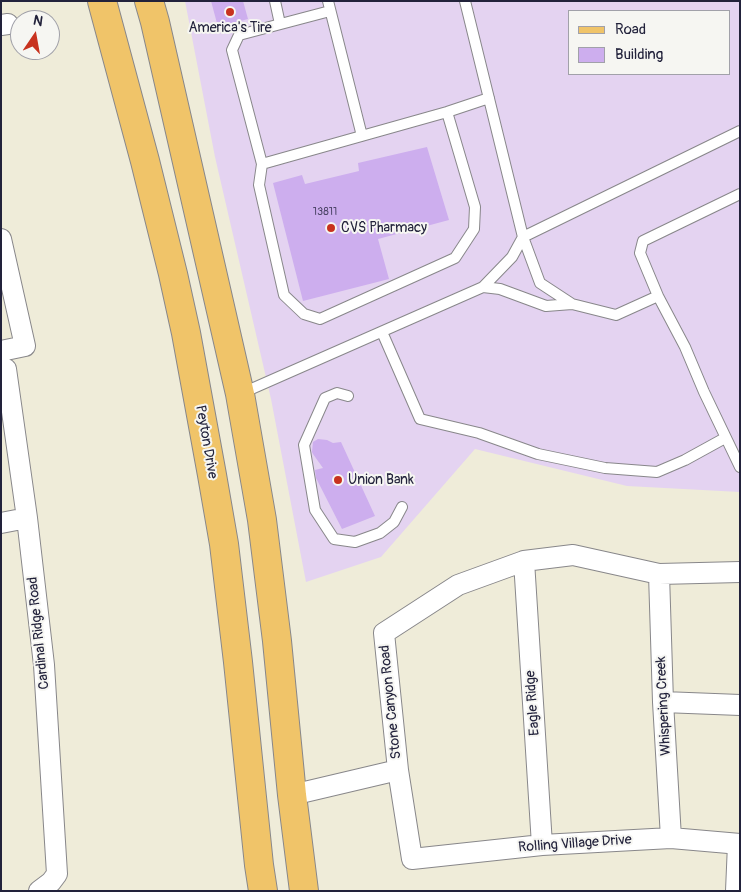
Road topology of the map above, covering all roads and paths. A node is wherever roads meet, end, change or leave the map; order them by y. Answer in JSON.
{"nodes":[{"id":1,"x":102,"y":1,"type":"edge"},
{"id":2,"x":149,"y":1,"type":"edge"},
{"id":3,"x":275,"y":1,"type":"edge"},
{"id":4,"x":465,"y":1,"type":"edge"},
{"id":5,"x":329,"y":6,"type":"edge"},
{"id":6,"x":280,"y":24,"type":"junction"},
{"id":7,"x":489,"y":98,"type":"junction"},
{"id":8,"x":447,"y":112,"type":"junction"},
{"id":9,"x":740,"y":130,"type":"edge"},
{"id":10,"x":362,"y":136,"type":"junction"},
{"id":11,"x":262,"y":164,"type":"junction"},
{"id":12,"x":740,"y":194,"type":"edge"},
{"id":13,"x":523,"y":237,"type":"junction"},
{"id":14,"x":1,"y":239,"type":"edge"},
{"id":15,"x":5,"y":274,"type":"edge"},
{"id":16,"x":483,"y":287,"type":"junction"},
{"id":17,"x":658,"y":296,"type":"junction"},
{"id":18,"x":572,"y":304,"type":"junction"},
{"id":19,"x":382,"y":332,"type":"junction"},
{"id":20,"x":3,"y":360,"type":"edge"},
{"id":21,"x":240,"y":394,"type":"junction"},
{"id":22,"x":348,"y":396,"type":"dead end"},
{"id":23,"x":725,"y":438,"type":"junction"},
{"id":24,"x":740,"y":467,"type":"edge"},
{"id":25,"x":402,"y":507,"type":"dead end"},
{"id":26,"x":27,"y":518,"type":"junction"},
{"id":27,"x":1,"y":523,"type":"edge"},
{"id":28,"x":524,"y":561,"type":"junction"},
{"id":29,"x":740,"y":572,"type":"edge"},
{"id":30,"x":659,"y":574,"type":"junction"},
{"id":31,"x":663,"y":702,"type":"junction"},
{"id":32,"x":740,"y":705,"type":"edge"},
{"id":33,"x":398,"y":770,"type":"junction"},
{"id":34,"x":292,"y":795,"type":"junction"},
{"id":35,"x":671,"y":838,"type":"junction"},
{"id":36,"x":739,"y":844,"type":"edge"},
{"id":37,"x":542,"y":845,"type":"junction"},
{"id":38,"x":412,"y":859,"type":"joint"},
{"id":39,"x":39,"y":891,"type":"edge"},
{"id":40,"x":263,"y":891,"type":"edge"},
{"id":41,"x":304,"y":891,"type":"edge"},
{"id":42,"x":736,"y":891,"type":"edge"}],
"edges":[{"from":1,"to":40,"type":"main road","name":"Peyton Drive"},
{"from":2,"to":21,"type":"main road"},
{"from":3,"to":6,"type":"lane"},
{"from":4,"to":7,"type":"lane"},
{"from":5,"to":6,"type":"lane"},
{"from":5,"to":10,"type":"lane"},
{"from":6,"to":11,"type":"lane"},
{"from":7,"to":8,"type":"lane"},
{"from":7,"to":13,"type":"lane"},
{"from":8,"to":10,"type":"lane"},
{"from":8,"to":11,"type":"lane"},
{"from":9,"to":13,"type":"lane"},
{"from":10,"to":11,"type":"lane"},
{"from":12,"to":17,"type":"lane"},
{"from":13,"to":16,"type":"lane"},
{"from":13,"to":18,"type":"lane"},
{"from":14,"to":15,"type":"street"},
{"from":15,"to":20,"type":"street"},
{"from":16,"to":18,"type":"lane"},
{"from":16,"to":19,"type":"lane"},
{"from":17,"to":18,"type":"lane"},
{"from":17,"to":23,"type":"lane"},
{"from":19,"to":21,"type":"lane"},
{"from":19,"to":23,"type":"lane"},
{"from":20,"to":26,"type":"street","name":"Cardinal Ridge Road"},
{"from":21,"to":34,"type":"main road"},
{"from":22,"to":25,"type":"lane"},
{"from":23,"to":24,"type":"lane"},
{"from":26,"to":27,"type":"street"},
{"from":26,"to":39,"type":"street","name":"Cardinal Ridge Road"},
{"from":28,"to":30,"type":"street"},
{"from":28,"to":33,"type":"street","name":"Stone Canyon Road"},
{"from":28,"to":37,"type":"street","name":"Eagle Ridge"},
{"from":29,"to":30,"type":"street"},
{"from":30,"to":31,"type":"street","name":"Whispering Creek"},
{"from":31,"to":32,"type":"street"},
{"from":31,"to":35,"type":"street","name":"Whispering Creek"},
{"from":33,"to":34,"type":"street","name":"Stone Canyon Road"},
{"from":33,"to":38,"type":"street","name":"Stone Canyon Road"},
{"from":34,"to":41,"type":"main road"},
{"from":35,"to":36,"type":"street","name":"Rolling Village Drive"},
{"from":35,"to":37,"type":"street","name":"Rolling Village Drive"},
{"from":36,"to":42,"type":"street","name":"Rolling Village Drive"},
{"from":37,"to":38,"type":"street","name":"Rolling Village Drive"}]}
